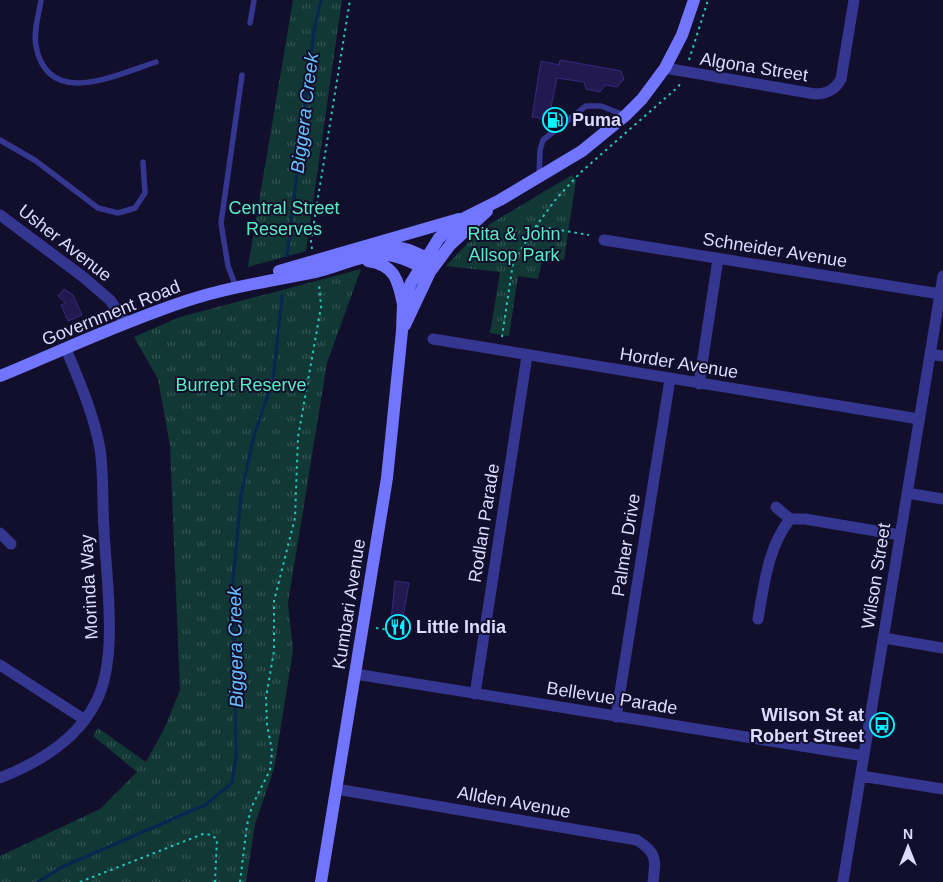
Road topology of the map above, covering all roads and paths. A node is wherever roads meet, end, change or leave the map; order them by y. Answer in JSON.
{"nodes":[{"id":1,"x":41,"y":0,"type":"edge"},
{"id":2,"x":254,"y":0,"type":"edge"},
{"id":3,"x":350,"y":0,"type":"edge"},
{"id":4,"x":694,"y":0,"type":"edge"},
{"id":5,"x":708,"y":0,"type":"edge"},
{"id":6,"x":854,"y":0,"type":"edge"},
{"id":7,"x":250,"y":23,"type":"dead end"},
{"id":8,"x":156,"y":62,"type":"dead end"},
{"id":9,"x":688,"y":65,"type":"dead end"},
{"id":10,"x":665,"y":68,"type":"junction"},
{"id":11,"x":242,"y":75,"type":"dead end"},
{"id":12,"x":682,"y":80,"type":"dead end"},
{"id":13,"x":626,"y":115,"type":"junction"},
{"id":14,"x":0,"y":140,"type":"edge"},
{"id":15,"x":143,"y":162,"type":"dead end"},
{"id":16,"x":539,"y":177,"type":"junction"},
{"id":17,"x":500,"y":200,"type":"junction"},
{"id":18,"x":0,"y":215,"type":"edge"},
{"id":19,"x":464,"y":218,"type":"junction"},
{"id":20,"x":536,"y":226,"type":"junction"},
{"id":21,"x":589,"y":235,"type":"dead end"},
{"id":22,"x":604,"y":240,"type":"dead end"},
{"id":23,"x":353,"y":256,"type":"junction"},
{"id":24,"x":718,"y":259,"type":"junction"},
{"id":25,"x":428,"y":265,"type":"junction"},
{"id":26,"x":315,"y":266,"type":"junction"},
{"id":27,"x":943,"y":276,"type":"edge"},
{"id":28,"x":236,"y":287,"type":"junction"},
{"id":29,"x":940,"y":294,"type":"junction"},
{"id":30,"x":403,"y":304,"type":"junction"},
{"id":31,"x":126,"y":322,"type":"junction"},
{"id":32,"x":402,"y":331,"type":"junction"},
{"id":33,"x":502,"y":337,"type":"dead end"},
{"id":34,"x":433,"y":339,"type":"dead end"},
{"id":35,"x":66,"y":348,"type":"junction"},
{"id":36,"x":930,"y":354,"type":"junction"},
{"id":37,"x":527,"y":356,"type":"junction"},
{"id":38,"x":943,"y":356,"type":"edge"},
{"id":39,"x":0,"y":376,"type":"edge"},
{"id":40,"x":670,"y":379,"type":"junction"},
{"id":41,"x":699,"y":384,"type":"junction"},
{"id":42,"x":919,"y":419,"type":"junction"},
{"id":43,"x":907,"y":493,"type":"junction"},
{"id":44,"x":943,"y":499,"type":"edge"},
{"id":45,"x":776,"y":507,"type":"dead end"},
{"id":46,"x":790,"y":519,"type":"junction"},
{"id":47,"x":0,"y":533,"type":"edge"},
{"id":48,"x":900,"y":534,"type":"junction"},
{"id":49,"x":11,"y":544,"type":"dead end"},
{"id":50,"x":758,"y":619,"type":"dead end"},
{"id":51,"x":376,"y":628,"type":"dead end"},
{"id":52,"x":402,"y":638,"type":"dead end"},
{"id":53,"x":884,"y":638,"type":"junction"},
{"id":54,"x":943,"y":648,"type":"edge"},
{"id":55,"x":0,"y":665,"type":"edge"},
{"id":56,"x":355,"y":674,"type":"junction"},
{"id":57,"x":475,"y":694,"type":"junction"},
{"id":58,"x":616,"y":717,"type":"junction"},
{"id":59,"x":84,"y":720,"type":"junction"},
{"id":60,"x":864,"y":756,"type":"junction"},
{"id":61,"x":861,"y":776,"type":"junction"},
{"id":62,"x":0,"y":778,"type":"edge"},
{"id":63,"x":336,"y":789,"type":"junction"},
{"id":64,"x":943,"y":789,"type":"edge"},
{"id":65,"x":80,"y":882,"type":"edge"},
{"id":66,"x":216,"y":882,"type":"edge"},
{"id":67,"x":240,"y":882,"type":"edge"},
{"id":68,"x":321,"y":882,"type":"edge"},
{"id":69,"x":653,"y":882,"type":"edge"},
{"id":70,"x":843,"y":882,"type":"edge"}],
"edges":[{"from":1,"to":8,"type":"lane"},
{"from":2,"to":7,"type":"lane"},
{"from":3,"to":26,"type":"path"},
{"from":4,"to":10,"type":"main road","name":"Government Road"},
{"from":5,"to":9,"type":"path"},
{"from":6,"to":10,"type":"street","name":"Algona Street"},
{"from":10,"to":13,"type":"main road","name":"Government Road"},
{"from":11,"to":28,"type":"lane"},
{"from":12,"to":20,"type":"path"},
{"from":13,"to":16,"type":"main road","name":"Government Road"},
{"from":13,"to":16,"type":"lane"},
{"from":14,"to":15,"type":"lane"},
{"from":16,"to":17,"type":"main road","name":"Government Road"},
{"from":17,"to":19,"type":"main road","name":"Government Road"},
{"from":17,"to":25,"type":"main road","name":"Government Road"},
{"from":18,"to":31,"type":"street","name":"Usher Avenue"},
{"from":19,"to":23,"type":"main road","name":"Government Road"},
{"from":19,"to":25,"type":"main road","name":"Government Road"},
{"from":20,"to":21,"type":"path"},
{"from":20,"to":33,"type":"path"},
{"from":22,"to":24,"type":"street","name":"Schneider Avenue"},
{"from":23,"to":25,"type":"main road","name":"Government Road"},
{"from":23,"to":26,"type":"main road","name":"Government Road"},
{"from":23,"to":30,"type":"main road","name":"Government Road"},
{"from":24,"to":29,"type":"street","name":"Schneider Avenue"},
{"from":24,"to":41,"type":"street"},
{"from":25,"to":30,"type":"main road","name":"Kumbari Avenue"},
{"from":25,"to":32,"type":"main road","name":"Kumbari Avenue"},
{"from":26,"to":28,"type":"main road","name":"Government Road"},
{"from":26,"to":67,"type":"path"},
{"from":27,"to":29,"type":"street","name":"Wilson Street"},
{"from":28,"to":31,"type":"main road","name":"Government Road"},
{"from":29,"to":36,"type":"street","name":"Wilson Street"},
{"from":30,"to":32,"type":"main road","name":"Kumbari Avenue"},
{"from":31,"to":35,"type":"main road","name":"Government Road"},
{"from":32,"to":56,"type":"main road","name":"Kumbari Avenue"},
{"from":34,"to":37,"type":"street","name":"Horder Avenue"},
{"from":35,"to":39,"type":"main road","name":"Government Road"},
{"from":35,"to":59,"type":"street","name":"Morinda Way"},
{"from":36,"to":38,"type":"street"},
{"from":36,"to":42,"type":"street","name":"Wilson Street"},
{"from":37,"to":40,"type":"street","name":"Horder Avenue"},
{"from":37,"to":57,"type":"street","name":"Rodlan Parade"},
{"from":40,"to":41,"type":"street","name":"Horder Avenue"},
{"from":40,"to":58,"type":"street","name":"Palmer Drive"},
{"from":41,"to":42,"type":"street","name":"Horder Avenue"},
{"from":42,"to":43,"type":"street","name":"Wilson Street"},
{"from":43,"to":44,"type":"street"},
{"from":43,"to":48,"type":"street","name":"Wilson Street"},
{"from":45,"to":46,"type":"street"},
{"from":46,"to":48,"type":"street"},
{"from":46,"to":50,"type":"street"},
{"from":47,"to":49,"type":"street"},
{"from":48,"to":53,"type":"street","name":"Wilson Street"},
{"from":51,"to":52,"type":"path"},
{"from":53,"to":54,"type":"street"},
{"from":53,"to":60,"type":"street","name":"Wilson Street"},
{"from":55,"to":59,"type":"street"},
{"from":56,"to":57,"type":"street","name":"Bellevue Parade"},
{"from":56,"to":63,"type":"main road","name":"Kumbari Avenue"},
{"from":57,"to":58,"type":"street","name":"Bellevue Parade"},
{"from":58,"to":60,"type":"street","name":"Bellevue Parade"},
{"from":59,"to":62,"type":"street","name":"Morinda Way"},
{"from":60,"to":61,"type":"street","name":"Wilson Street"},
{"from":61,"to":64,"type":"street"},
{"from":61,"to":70,"type":"street","name":"Wilson Street"},
{"from":63,"to":68,"type":"main road","name":"Kumbari Avenue"},
{"from":63,"to":69,"type":"street","name":"Allden Avenue"},
{"from":65,"to":66,"type":"path"}]}
